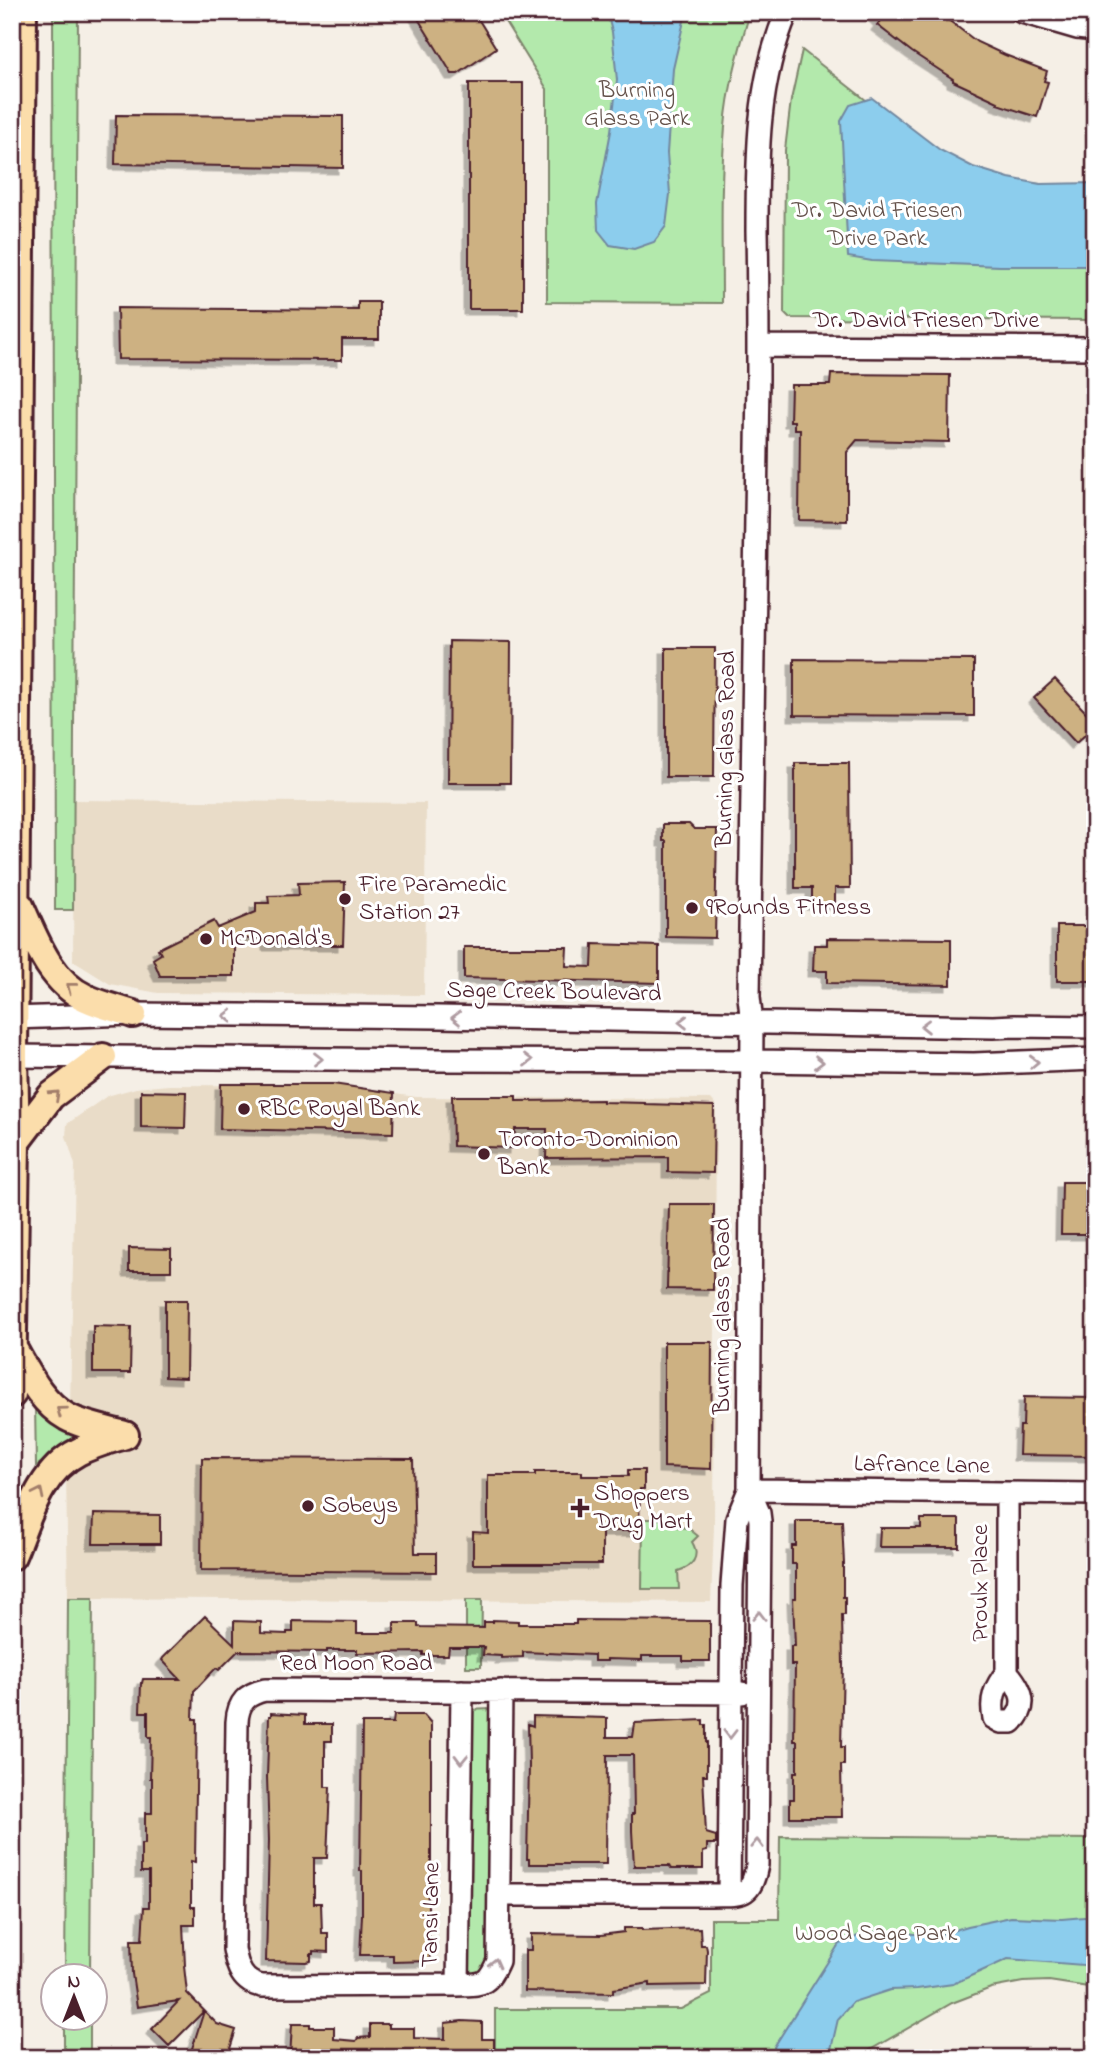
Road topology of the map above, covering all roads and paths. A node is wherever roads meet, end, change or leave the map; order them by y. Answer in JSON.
{"nodes":[{"id":1,"x":23,"y":12,"type":"edge"},
{"id":2,"x":787,"y":12,"type":"edge"},
{"id":3,"x":1023,"y":13,"type":"edge"},
{"id":4,"x":1095,"y":30,"type":"edge"},
{"id":5,"x":758,"y":346,"type":"junction"},
{"id":6,"x":1095,"y":348,"type":"edge"},
{"id":7,"x":16,"y":898,"type":"junction"},
{"id":8,"x":133,"y":1014,"type":"junction"},
{"id":9,"x":14,"y":1018,"type":"edge"},
{"id":10,"x":752,"y":1023,"type":"junction"},
{"id":11,"x":1095,"y":1027,"type":"edge"},
{"id":12,"x":13,"y":1056,"type":"edge"},
{"id":13,"x":103,"y":1058,"type":"junction"},
{"id":14,"x":1095,"y":1059,"type":"edge"},
{"id":15,"x":751,"y":1061,"type":"junction"},
{"id":16,"x":16,"y":1142,"type":"junction"},
{"id":17,"x":13,"y":1348,"type":"edge"},
{"id":18,"x":12,"y":1394,"type":"edge"},
{"id":19,"x":749,"y":1490,"type":"junction"},
{"id":20,"x":1007,"y":1494,"type":"junction"},
{"id":21,"x":1095,"y":1494,"type":"edge"},
{"id":22,"x":12,"y":1556,"type":"edge"},
{"id":23,"x":1007,"y":1672,"type":"dead end"},
{"id":24,"x":462,"y":1691,"type":"junction"},
{"id":25,"x":501,"y":1691,"type":"junction"},
{"id":26,"x":730,"y":1693,"type":"junction"},
{"id":27,"x":758,"y":1693,"type":"junction"},
{"id":28,"x":499,"y":1895,"type":"junction"},
{"id":29,"x":729,"y":1895,"type":"junction"},
{"id":30,"x":458,"y":1985,"type":"junction"}],
"edges":[{"from":1,"to":7,"type":"main road"},
{"from":2,"to":5,"type":"street","name":"Burning Glass Road"},
{"from":3,"to":4,"type":"street"},
{"from":5,"to":6,"type":"street","name":"Dr. David Friesen Drive"},
{"from":5,"to":10,"type":"street","name":"Burning Glass Road"},
{"from":8,"to":7,"type":"main road","one_way":true},
{"from":7,"to":9,"type":"main road"},
{"from":8,"to":9,"type":"street","name":"Sage Creek Boulevard"},
{"from":10,"to":8,"type":"street","name":"Sage Creek Boulevard","one_way":true},
{"from":9,"to":12,"type":"main road"},
{"from":11,"to":10,"type":"street","name":"Sage Creek Boulevard","one_way":true},
{"from":10,"to":15,"type":"street","name":"Burning Glass Road"},
{"from":12,"to":13,"type":"street"},
{"from":12,"to":16,"type":"main road"},
{"from":13,"to":15,"type":"street","one_way":true},
{"from":16,"to":13,"type":"main road","one_way":true},
{"from":15,"to":14,"type":"street","one_way":true},
{"from":15,"to":19,"type":"street","name":"Burning Glass Road"},
{"from":16,"to":17,"type":"main road"},
{"from":17,"to":18,"type":"main road"},
{"from":22,"to":17,"type":"main road","one_way":true},
{"from":19,"to":20,"type":"street","name":"Lafrance Lane"},
{"from":19,"to":26,"type":"street","name":"Burning Glass Road"},
{"from":27,"to":19,"type":"street","name":"Burning Glass Road","one_way":true},
{"from":20,"to":21,"type":"street","name":"Lafrance Lane"},
{"from":20,"to":23,"type":"street","name":"Proulx Place"},
{"from":24,"to":25,"type":"street","name":"Red Moon Road"},
{"from":24,"to":30,"type":"street","name":"Tansi Lane","one_way":true},
{"from":24,"to":30,"type":"street","name":"Red Moon Road"},
{"from":25,"to":26,"type":"street","name":"Red Moon Road"},
{"from":25,"to":28,"type":"street","name":"Tansi Lane"},
{"from":26,"to":27,"type":"street","name":"Red Moon Road"},
{"from":26,"to":29,"type":"street","name":"Burning Glass Road","one_way":true},
{"from":29,"to":27,"type":"street","name":"Burning Glass Road","one_way":true},
{"from":28,"to":29,"type":"street"},
{"from":30,"to":28,"type":"street","name":"Tansi Lane","one_way":true}]}
